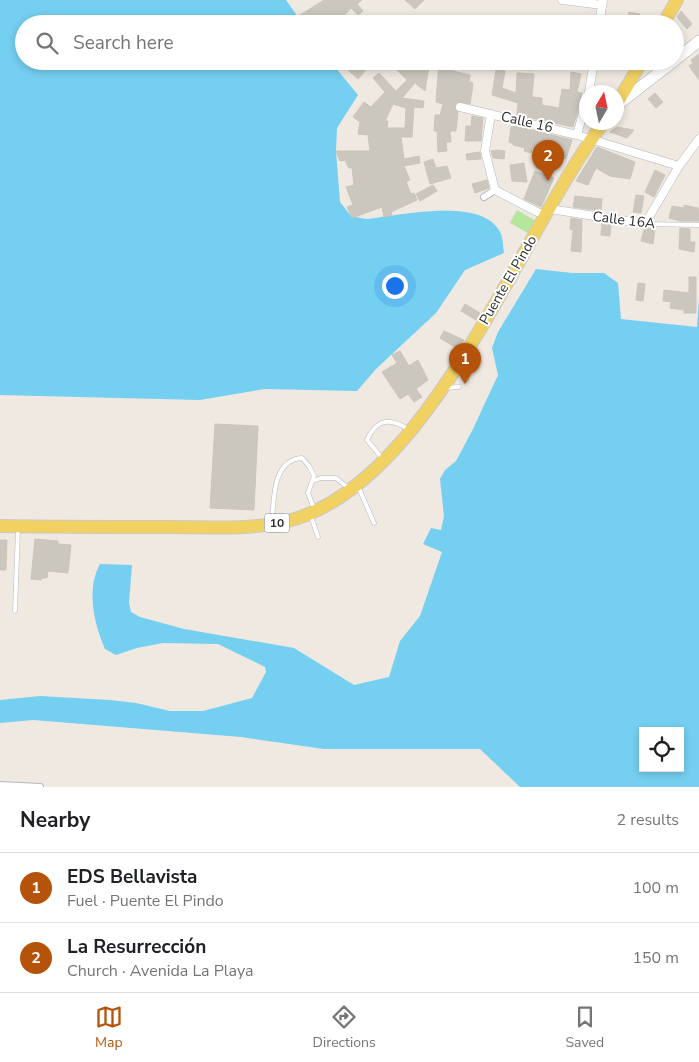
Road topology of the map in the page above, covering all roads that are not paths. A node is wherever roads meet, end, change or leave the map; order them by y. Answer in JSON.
{"nodes":[{"id":1,"x":562,"y":0,"type":"edge"},
{"id":2,"x":677,"y":0,"type":"edge"},
{"id":3,"x":602,"y":3,"type":"edge"},
{"id":4,"x":668,"y":15,"type":"edge"},
{"id":5,"x":699,"y":41,"type":"edge"},
{"id":6,"x":684,"y":53,"type":"edge"},
{"id":7,"x":593,"y":70,"type":"edge"},
{"id":8,"x":637,"y":70,"type":"edge"},
{"id":9,"x":662,"y":70,"type":"edge"},
{"id":10,"x":590,"y":85,"type":"edge"},
{"id":11,"x":624,"y":92,"type":"edge"},
{"id":12,"x":624,"y":100,"type":"edge"},
{"id":13,"x":460,"y":107,"type":"dead end"},
{"id":14,"x":491,"y":114,"type":"junction"},
{"id":15,"x":579,"y":130,"type":"edge"},
{"id":16,"x":598,"y":130,"type":"edge"},
{"id":17,"x":578,"y":135,"type":"junction"},
{"id":18,"x":591,"y":139,"type":"junction"},
{"id":19,"x":699,"y":139,"type":"edge"},
{"id":20,"x":679,"y":166,"type":"junction"},
{"id":21,"x":496,"y":190,"type":"junction"},
{"id":22,"x":484,"y":197,"type":"dead end"},
{"id":23,"x":546,"y":215,"type":"junction"},
{"id":24,"x":645,"y":224,"type":"junction"},
{"id":25,"x":699,"y":225,"type":"edge"},
{"id":26,"x":463,"y":356,"type":"junction"},
{"id":27,"x":466,"y":378,"type":"dead end"},
{"id":28,"x":459,"y":387,"type":"dead end"},
{"id":29,"x":443,"y":388,"type":"junction"},
{"id":30,"x":410,"y":430,"type":"junction"},
{"id":31,"x":384,"y":460,"type":"junction"},
{"id":32,"x":313,"y":481,"type":"junction"},
{"id":33,"x":355,"y":488,"type":"junction"},
{"id":34,"x":312,"y":512,"type":"junction"},
{"id":35,"x":374,"y":523,"type":"dead end"},
{"id":36,"x":271,"y":524,"type":"junction"},
{"id":37,"x":0,"y":526,"type":"edge"},
{"id":38,"x":18,"y":526,"type":"junction"},
{"id":39,"x":318,"y":537,"type":"dead end"},
{"id":40,"x":15,"y":611,"type":"dead end"},
{"id":41,"x":0,"y":785,"type":"edge"},
{"id":42,"x":40,"y":787,"type":"edge"}],
"edges":[{"from":1,"to":3,"type":"street"},
{"from":2,"to":4,"type":"main road"},
{"from":5,"to":6,"type":"main road"},
{"from":7,"to":10,"type":"street"},
{"from":8,"to":11,"type":"main road"},
{"from":9,"to":12,"type":"main road"},
{"from":13,"to":14,"type":"street","name":"Calle 16"},
{"from":14,"to":17,"type":"street","name":"Calle 16"},
{"from":14,"to":21,"type":"street"},
{"from":15,"to":17,"type":"street"},
{"from":16,"to":18,"type":"main road","number":"10"},
{"from":17,"to":18,"type":"street","name":"Calle 16"},
{"from":18,"to":20,"type":"street","name":"Calle 16"},
{"from":18,"to":23,"type":"main road","number":"10"},
{"from":19,"to":20,"type":"street"},
{"from":20,"to":24,"type":"street"},
{"from":21,"to":22,"type":"street"},
{"from":21,"to":23,"type":"street","name":"Calle 16A"},
{"from":23,"to":24,"type":"street","name":"Calle 16A"},
{"from":23,"to":26,"type":"main road","name":"Puente El Pindo","number":"10"},
{"from":24,"to":25,"type":"lane","name":"Calle 16A"},
{"from":26,"to":27,"type":"lane"},
{"from":26,"to":29,"type":"main road","number":"10"},
{"from":28,"to":29,"type":"lane"},
{"from":29,"to":30,"type":"main road","number":"10"},
{"from":30,"to":31,"type":"main road","number":"10"},
{"from":30,"to":31,"type":"lane"},
{"from":31,"to":33,"type":"main road","number":"10"},
{"from":32,"to":33,"type":"lane"},
{"from":32,"to":34,"type":"lane"},
{"from":32,"to":36,"type":"lane"},
{"from":33,"to":34,"type":"main road","number":"10"},
{"from":33,"to":35,"type":"lane"},
{"from":34,"to":36,"type":"main road","number":"10"},
{"from":34,"to":39,"type":"lane"},
{"from":36,"to":38,"type":"main road","number":"10"},
{"from":37,"to":38,"type":"main road","number":"10"},
{"from":38,"to":40,"type":"lane"},
{"from":41,"to":42,"type":"street"}]}
